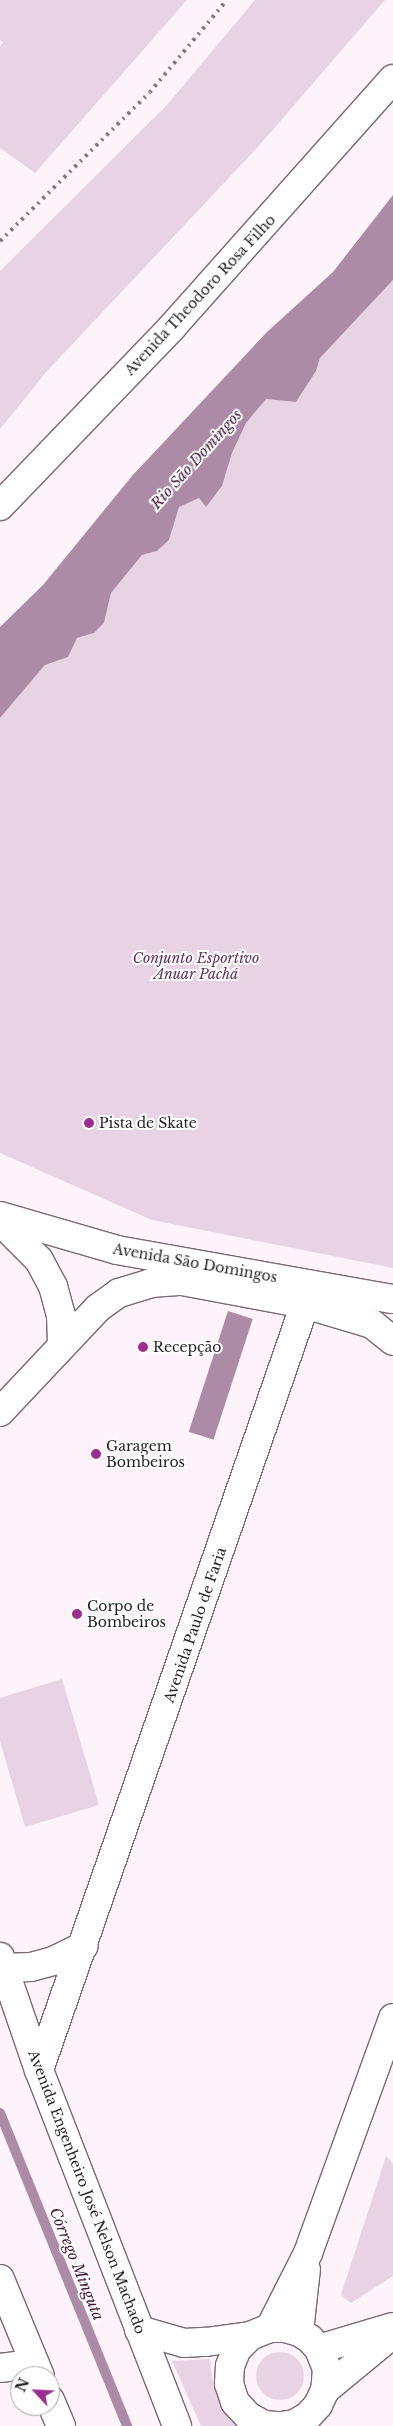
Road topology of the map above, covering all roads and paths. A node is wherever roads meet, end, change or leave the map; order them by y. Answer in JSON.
{"nodes":[{"id":1,"x":393,"y":79,"type":"edge"},
{"id":2,"x":0,"y":506,"type":"edge"},
{"id":3,"x":0,"y":1216,"type":"edge"},
{"id":4,"x":0,"y":1223,"type":"edge"},
{"id":5,"x":393,"y":1299,"type":"edge"},
{"id":6,"x":305,"y":1304,"type":"junction"},
{"id":7,"x":393,"y":1341,"type":"edge"},
{"id":8,"x":62,"y":1345,"type":"junction"},
{"id":9,"x":0,"y":1412,"type":"edge"},
{"id":10,"x":84,"y":1946,"type":"junction"},
{"id":11,"x":2,"y":1963,"type":"edge"},
{"id":12,"x":393,"y":2018,"type":"edge"},
{"id":13,"x":40,"y":2070,"type":"junction"},
{"id":14,"x":308,"y":2253,"type":"junction"},
{"id":15,"x":0,"y":2279,"type":"edge"},
{"id":16,"x":393,"y":2327,"type":"edge"},
{"id":17,"x":139,"y":2330,"type":"junction"},
{"id":18,"x":260,"y":2332,"type":"junction"},
{"id":19,"x":393,"y":2334,"type":"edge"},
{"id":20,"x":309,"y":2340,"type":"junction"},
{"id":21,"x":35,"y":2366,"type":"edge"},
{"id":22,"x":325,"y":2390,"type":"junction"},
{"id":23,"x":177,"y":2426,"type":"edge"},
{"id":24,"x":271,"y":2426,"type":"edge"}],
"edges":[{"from":1,"to":2,"type":"street","name":"Avenida Theodoro Rosa Filho"},
{"from":3,"to":5,"type":"street","name":"Avenida São Domingos"},
{"from":4,"to":8,"type":"street"},
{"from":6,"to":7,"type":"street","name":"Avenida São Domingos"},
{"from":6,"to":8,"type":"street","name":"Avenida São Domingos"},
{"from":6,"to":10,"type":"street","name":"Avenida Paulo de Faria"},
{"from":8,"to":9,"type":"street","name":"Avenida São Domingos"},
{"from":10,"to":11,"type":"street"},
{"from":10,"to":13,"type":"street","name":"Avenida Paulo de Faria"},
{"from":11,"to":13,"type":"street","name":"Avenida Engenheiro José Nelson Machado"},
{"from":12,"to":14,"type":"street"},
{"from":13,"to":17,"type":"street","name":"Avenida Engenheiro José Nelson Machado"},
{"from":14,"to":18,"type":"street"},
{"from":14,"to":20,"type":"street"},
{"from":15,"to":21,"type":"street"},
{"from":16,"to":20,"type":"street"},
{"from":17,"to":18,"type":"street"},
{"from":17,"to":23,"type":"street","name":"Avenida Engenheiro José Nelson Machado"},
{"from":18,"to":20,"type":"street"},
{"from":18,"to":24,"type":"street"},
{"from":19,"to":22,"type":"street"},
{"from":20,"to":22,"type":"street"},
{"from":22,"to":24,"type":"street"}]}
